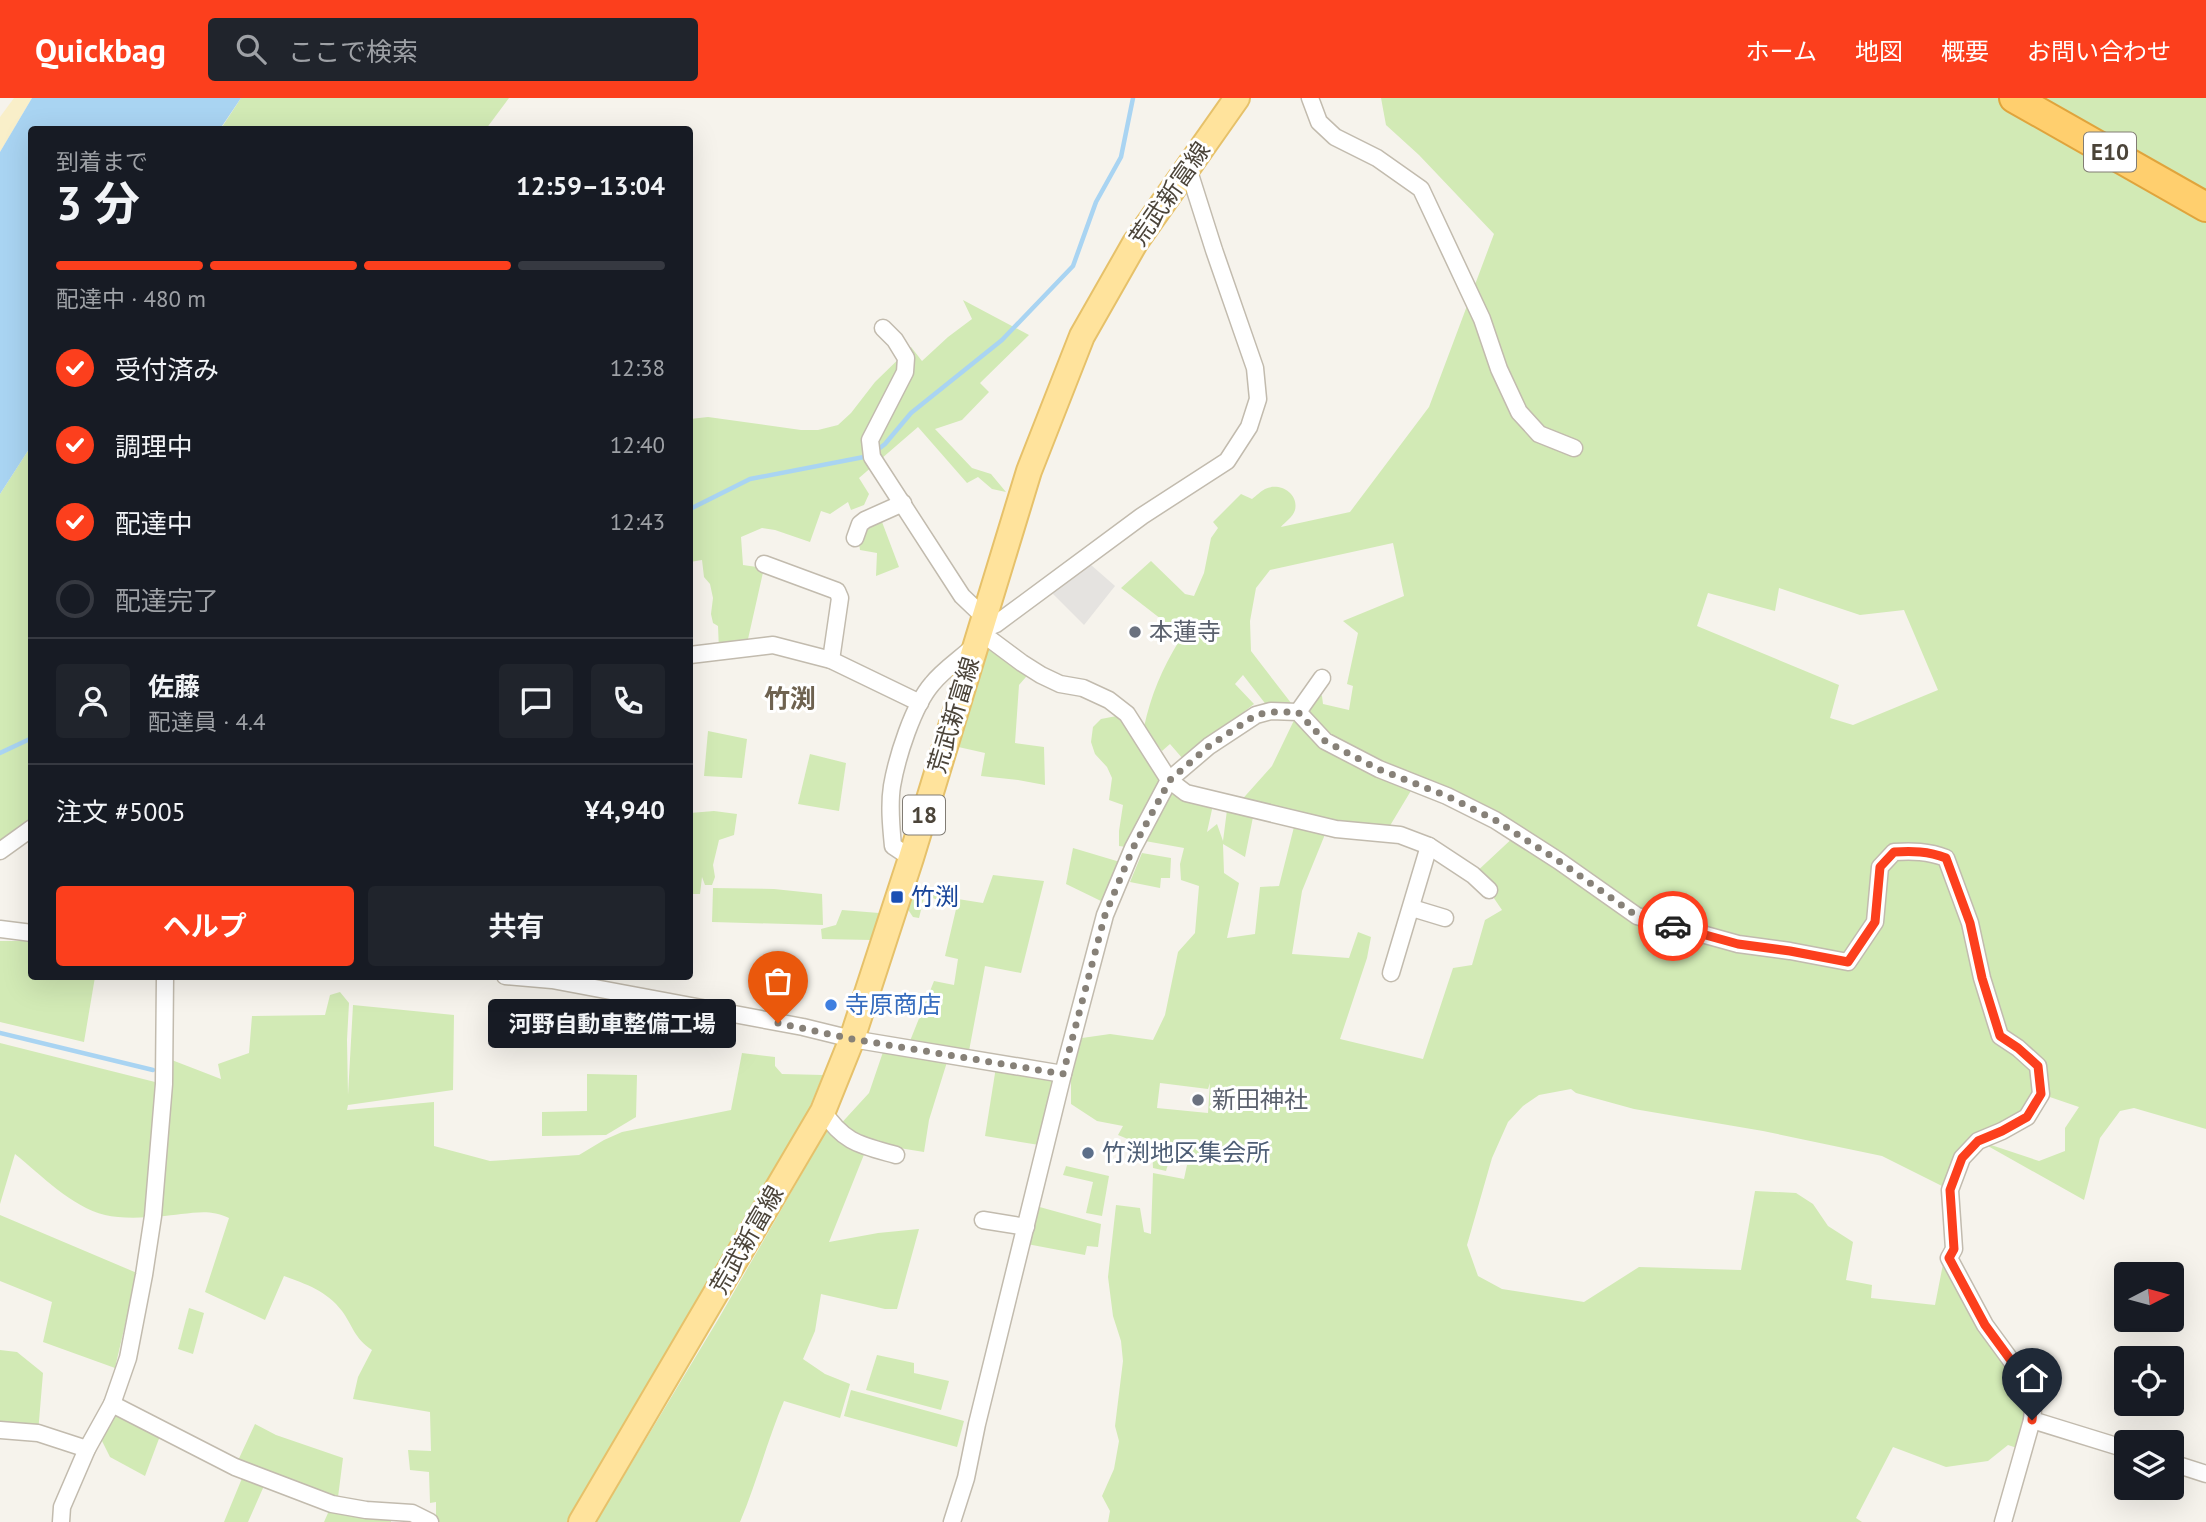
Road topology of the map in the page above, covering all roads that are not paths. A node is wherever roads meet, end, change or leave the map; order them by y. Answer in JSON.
{"nodes":[{"id":1,"x":1237,"y":98,"type":"edge"},
{"id":2,"x":1310,"y":98,"type":"edge"},
{"id":3,"x":2014,"y":98,"type":"edge"},
{"id":4,"x":1188,"y":168,"type":"junction"},
{"id":5,"x":2206,"y":206,"type":"edge"},
{"id":6,"x":883,"y":328,"type":"dead end"},
{"id":7,"x":1574,"y":448,"type":"dead end"},
{"id":8,"x":903,"y":503,"type":"junction"},
{"id":9,"x":855,"y":538,"type":"dead end"},
{"id":10,"x":764,"y":564,"type":"dead end"},
{"id":11,"x":979,"y":631,"type":"junction"},
{"id":12,"x":693,"y":655,"type":"edge"},
{"id":13,"x":831,"y":660,"type":"junction"},
{"id":14,"x":1322,"y":678,"type":"dead end"},
{"id":15,"x":920,"y":703,"type":"junction"},
{"id":16,"x":1298,"y":712,"type":"junction"},
{"id":17,"x":1170,"y":780,"type":"junction"},
{"id":18,"x":28,"y":831,"type":"edge"},
{"id":19,"x":1429,"y":846,"type":"junction"},
{"id":20,"x":0,"y":851,"type":"edge"},
{"id":21,"x":911,"y":858,"type":"junction"},
{"id":22,"x":1489,"y":890,"type":"dead end"},
{"id":23,"x":1412,"y":908,"type":"junction"},
{"id":24,"x":1445,"y":918,"type":"dead end"},
{"id":25,"x":0,"y":929,"type":"edge"},
{"id":26,"x":28,"y":932,"type":"edge"},
{"id":27,"x":1391,"y":973,"type":"dead end"},
{"id":28,"x":165,"y":980,"type":"edge"},
{"id":29,"x":552,"y":980,"type":"edge"},
{"id":30,"x":852,"y":1039,"type":"junction"},
{"id":31,"x":1063,"y":1074,"type":"junction"},
{"id":32,"x":823,"y":1111,"type":"junction"},
{"id":33,"x":895,"y":1156,"type":"dead end"},
{"id":34,"x":984,"y":1220,"type":"dead end"},
{"id":35,"x":1026,"y":1227,"type":"junction"},
{"id":36,"x":112,"y":1404,"type":"junction"},
{"id":37,"x":2032,"y":1420,"type":"junction"},
{"id":38,"x":0,"y":1430,"type":"edge"},
{"id":39,"x":2114,"y":1445,"type":"edge"},
{"id":40,"x":87,"y":1449,"type":"junction"},
{"id":41,"x":2184,"y":1468,"type":"edge"},
{"id":42,"x":2206,"y":1474,"type":"edge"},
{"id":43,"x":61,"y":1522,"type":"edge"},
{"id":44,"x":430,"y":1522,"type":"edge"},
{"id":45,"x":581,"y":1522,"type":"edge"},
{"id":46,"x":952,"y":1522,"type":"edge"},
{"id":47,"x":2003,"y":1522,"type":"edge"}],
"edges":[{"from":1,"to":4,"type":"main road","name":"荒武新富線","number":"18"},
{"from":2,"to":7,"type":"street"},
{"from":3,"to":5,"type":"highway","number":"E10"},
{"from":4,"to":11,"type":"main road","name":"荒武新富線","number":"18"},
{"from":4,"to":11,"type":"street"},
{"from":6,"to":8,"type":"street"},
{"from":8,"to":9,"type":"street"},
{"from":8,"to":11,"type":"street"},
{"from":10,"to":13,"type":"street"},
{"from":11,"to":15,"type":"street"},
{"from":11,"to":17,"type":"street"},
{"from":11,"to":21,"type":"main road","name":"荒武新富線","number":"18"},
{"from":12,"to":13,"type":"street"},
{"from":13,"to":15,"type":"street"},
{"from":14,"to":16,"type":"street"},
{"from":15,"to":21,"type":"street"},
{"from":16,"to":17,"type":"street"},
{"from":16,"to":37,"type":"street"},
{"from":17,"to":19,"type":"street"},
{"from":17,"to":31,"type":"street"},
{"from":18,"to":20,"type":"street"},
{"from":19,"to":22,"type":"street"},
{"from":19,"to":23,"type":"street"},
{"from":21,"to":30,"type":"main road","name":"荒武新富線","number":"18"},
{"from":23,"to":24,"type":"street"},
{"from":23,"to":27,"type":"street"},
{"from":25,"to":26,"type":"street"},
{"from":28,"to":36,"type":"street"},
{"from":29,"to":30,"type":"street"},
{"from":30,"to":31,"type":"street"},
{"from":30,"to":32,"type":"main road","name":"荒武新富線","number":"18"},
{"from":31,"to":35,"type":"street"},
{"from":32,"to":33,"type":"street"},
{"from":32,"to":45,"type":"main road","name":"荒武新富線","number":"18"},
{"from":34,"to":35,"type":"street"},
{"from":35,"to":46,"type":"street"},
{"from":36,"to":40,"type":"street"},
{"from":36,"to":44,"type":"street"},
{"from":37,"to":39,"type":"street"},
{"from":37,"to":47,"type":"street"},
{"from":38,"to":40,"type":"street"},
{"from":40,"to":43,"type":"street"},
{"from":41,"to":42,"type":"street"}]}
